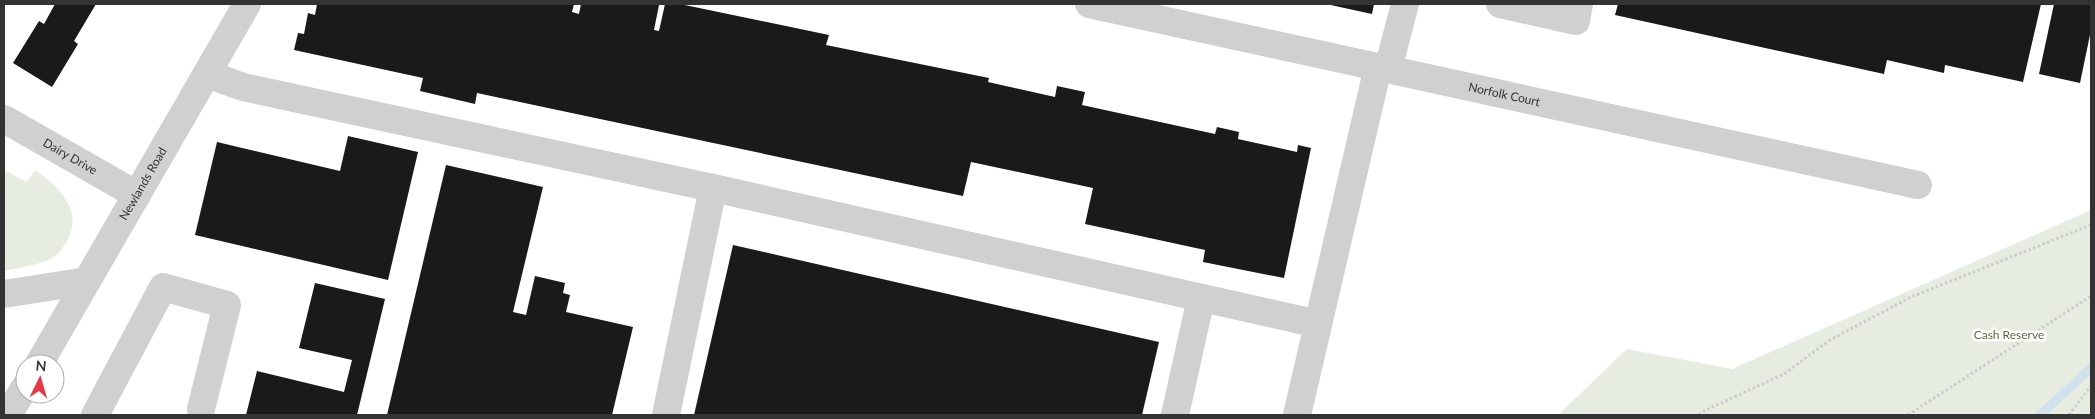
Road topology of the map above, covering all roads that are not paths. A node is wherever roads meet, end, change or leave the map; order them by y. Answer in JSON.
{"nodes":[{"id":1,"x":247,"y":4,"type":"edge"},
{"id":2,"x":1090,"y":4,"type":"edge"},
{"id":3,"x":1405,"y":4,"type":"edge"},
{"id":4,"x":1500,"y":4,"type":"edge"},
{"id":5,"x":1579,"y":4,"type":"edge"},
{"id":6,"x":1383,"y":68,"type":"junction"},
{"id":7,"x":207,"y":74,"type":"junction"},
{"id":8,"x":4,"y":119,"type":"edge"},
{"id":9,"x":1918,"y":185,"type":"dead end"},
{"id":10,"x":713,"y":188,"type":"junction"},
{"id":11,"x":137,"y":195,"type":"junction"},
{"id":12,"x":87,"y":281,"type":"junction"},
{"id":13,"x":4,"y":294,"type":"edge"},
{"id":14,"x":1201,"y":298,"type":"junction"},
{"id":15,"x":1318,"y":324,"type":"junction"},
{"id":16,"x":44,"y":354,"type":"edge"},
{"id":17,"x":15,"y":403,"type":"edge"},
{"id":18,"x":201,"y":410,"type":"dead end"},
{"id":19,"x":8,"y":415,"type":"edge"},
{"id":20,"x":95,"y":415,"type":"edge"},
{"id":21,"x":666,"y":415,"type":"edge"},
{"id":22,"x":1175,"y":415,"type":"edge"},
{"id":23,"x":1297,"y":415,"type":"edge"}],
"edges":[{"from":1,"to":7,"type":"street","name":"Newlands Road"},
{"from":2,"to":6,"type":"street","name":"Norfolk Court"},
{"from":3,"to":6,"type":"street"},
{"from":4,"to":5,"type":"street"},
{"from":6,"to":9,"type":"street","name":"Norfolk Court"},
{"from":6,"to":15,"type":"street"},
{"from":7,"to":10,"type":"street"},
{"from":7,"to":11,"type":"street","name":"Newlands Road"},
{"from":8,"to":11,"type":"street","name":"Dairy Drive"},
{"from":10,"to":14,"type":"street"},
{"from":10,"to":21,"type":"street"},
{"from":11,"to":12,"type":"street","name":"Newlands Road"},
{"from":12,"to":13,"type":"street"},
{"from":12,"to":16,"type":"street","name":"Newlands Road"},
{"from":14,"to":15,"type":"street"},
{"from":14,"to":22,"type":"street"},
{"from":15,"to":23,"type":"street"},
{"from":17,"to":19,"type":"street"},
{"from":18,"to":20,"type":"street"}]}
